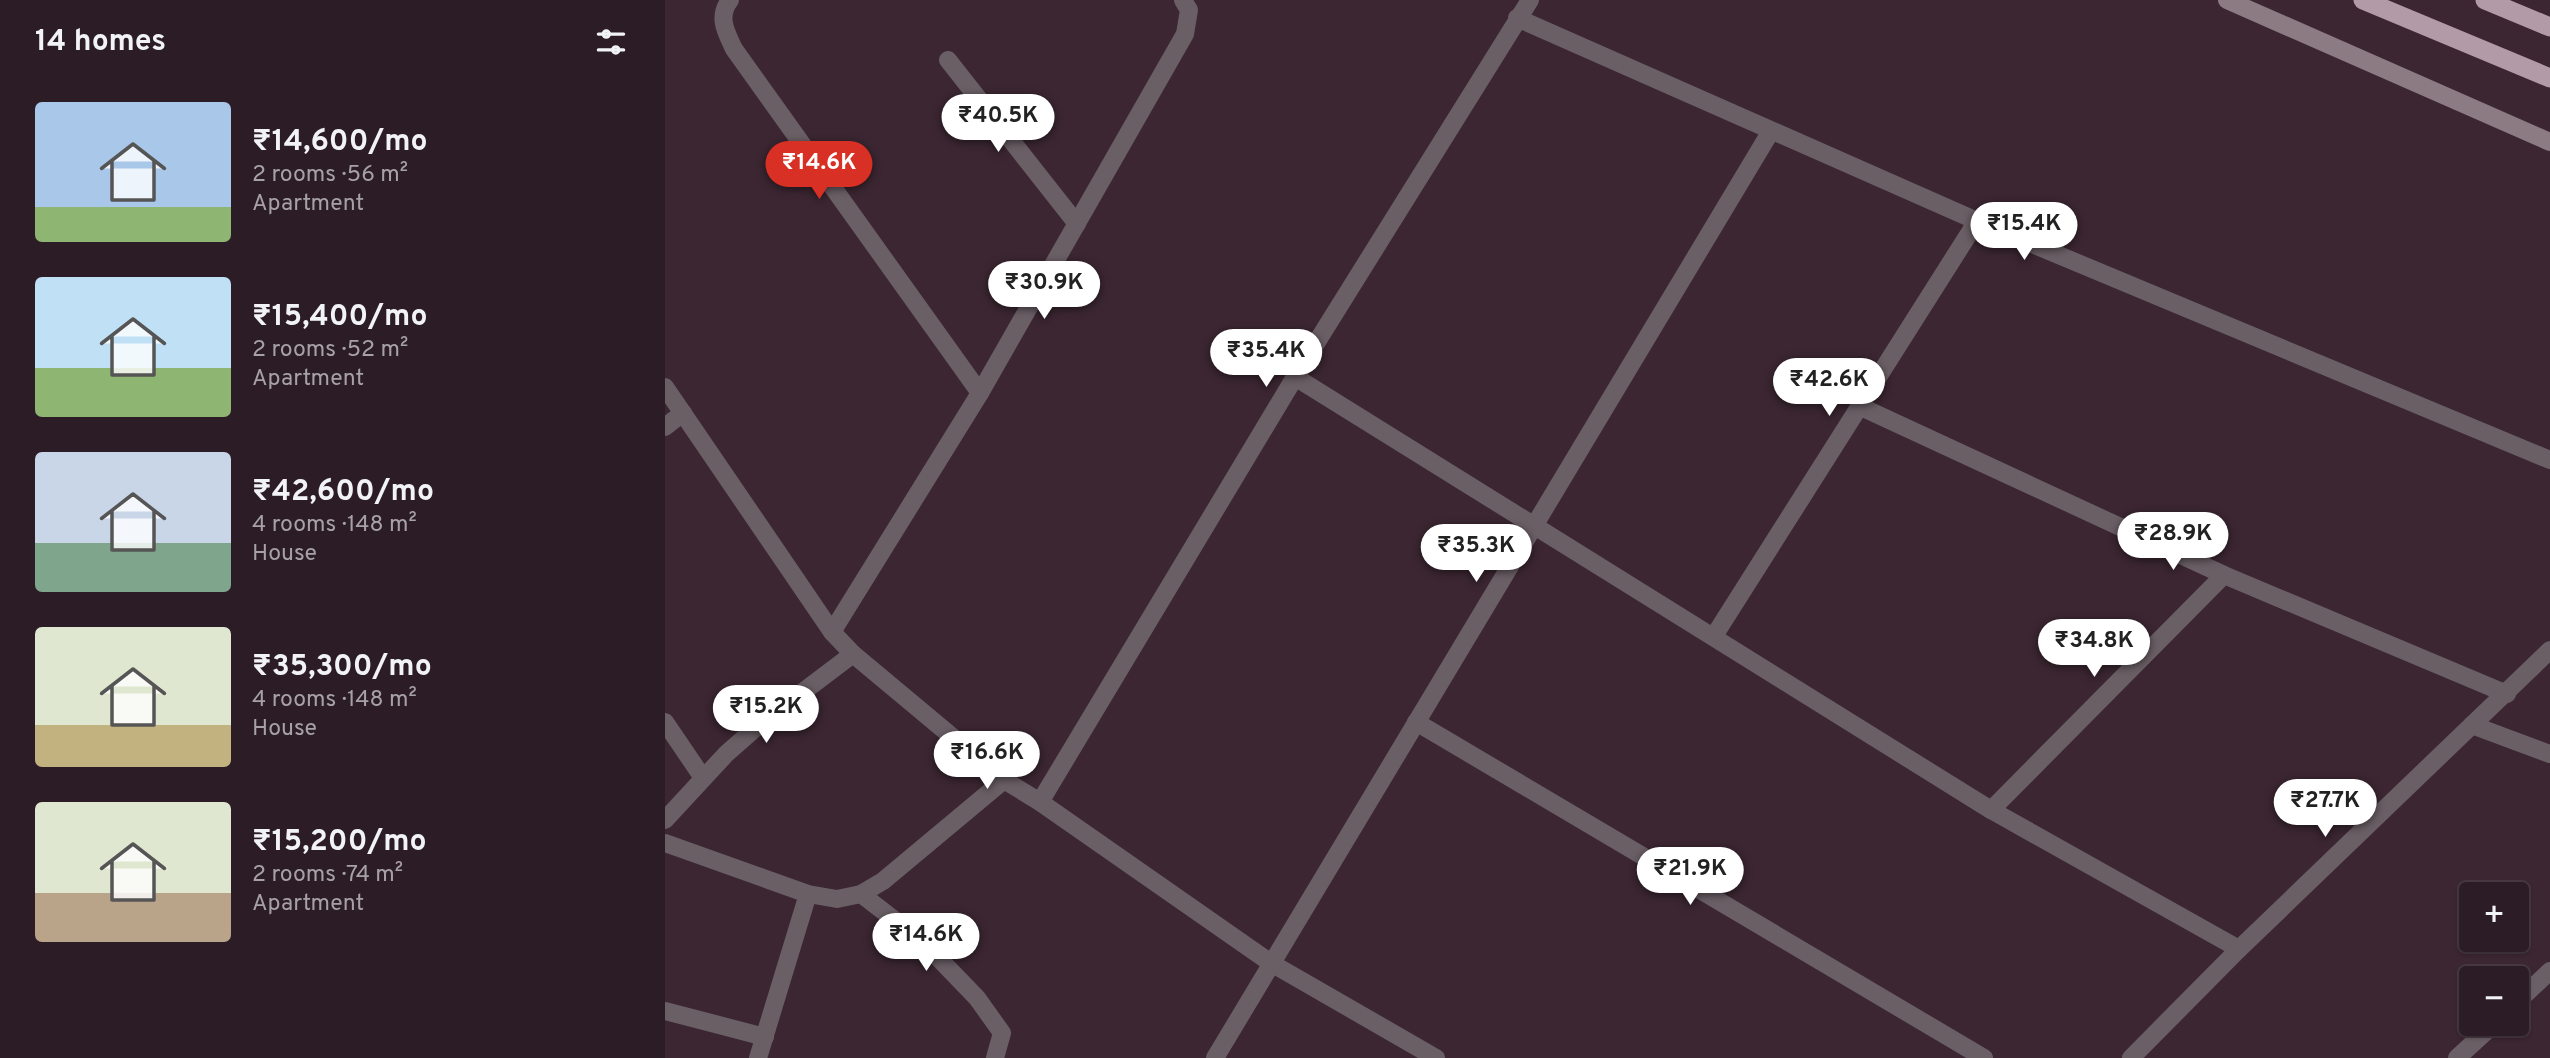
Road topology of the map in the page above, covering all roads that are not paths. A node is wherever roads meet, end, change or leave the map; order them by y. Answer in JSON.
{"nodes":[{"id":1,"x":730,"y":0,"type":"edge"},
{"id":2,"x":1183,"y":0,"type":"edge"},
{"id":3,"x":1530,"y":0,"type":"edge"},
{"id":4,"x":2227,"y":0,"type":"edge"},
{"id":5,"x":2363,"y":0,"type":"edge"},
{"id":6,"x":2485,"y":0,"type":"edge"},
{"id":7,"x":1517,"y":19,"type":"junction"},
{"id":8,"x":2550,"y":27,"type":"edge"},
{"id":9,"x":949,"y":60,"type":"dead end"},
{"id":10,"x":2550,"y":78,"type":"edge"},
{"id":11,"x":1772,"y":131,"type":"junction"},
{"id":12,"x":2550,"y":142,"type":"edge"},
{"id":13,"x":1977,"y":221,"type":"junction"},
{"id":14,"x":1077,"y":224,"type":"junction"},
{"id":15,"x":1296,"y":377,"type":"junction"},
{"id":16,"x":665,"y":387,"type":"edge"},
{"id":17,"x":980,"y":393,"type":"junction"},
{"id":18,"x":1860,"y":407,"type":"junction"},
{"id":19,"x":683,"y":413,"type":"junction"},
{"id":20,"x":665,"y":427,"type":"edge"},
{"id":21,"x":2550,"y":460,"type":"edge"},
{"id":22,"x":1535,"y":524,"type":"junction"},
{"id":23,"x":2224,"y":575,"type":"junction"},
{"id":24,"x":832,"y":632,"type":"junction"},
{"id":25,"x":1714,"y":636,"type":"junction"},
{"id":26,"x":2550,"y":650,"type":"edge"},
{"id":27,"x":853,"y":654,"type":"junction"},
{"id":28,"x":2507,"y":694,"type":"junction"},
{"id":29,"x":665,"y":722,"type":"edge"},
{"id":30,"x":1416,"y":722,"type":"junction"},
{"id":31,"x":2472,"y":725,"type":"junction"},
{"id":32,"x":2550,"y":754,"type":"edge"},
{"id":33,"x":703,"y":778,"type":"junction"},
{"id":34,"x":1004,"y":780,"type":"junction"},
{"id":35,"x":1040,"y":802,"type":"junction"},
{"id":36,"x":1991,"y":810,"type":"junction"},
{"id":37,"x":665,"y":820,"type":"edge"},
{"id":38,"x":665,"y":843,"type":"edge"},
{"id":39,"x":808,"y":894,"type":"junction"},
{"id":40,"x":861,"y":894,"type":"junction"},
{"id":41,"x":2239,"y":949,"type":"junction"},
{"id":42,"x":1271,"y":962,"type":"junction"},
{"id":43,"x":2550,"y":971,"type":"edge"},
{"id":44,"x":2529,"y":991,"type":"edge"},
{"id":45,"x":665,"y":1011,"type":"edge"},
{"id":46,"x":2481,"y":1036,"type":"edge"},
{"id":47,"x":765,"y":1037,"type":"junction"},
{"id":48,"x":758,"y":1058,"type":"edge"},
{"id":49,"x":995,"y":1058,"type":"edge"},
{"id":50,"x":1215,"y":1058,"type":"edge"},
{"id":51,"x":1436,"y":1058,"type":"edge"},
{"id":52,"x":1984,"y":1058,"type":"edge"},
{"id":53,"x":2131,"y":1058,"type":"edge"},
{"id":54,"x":2457,"y":1058,"type":"edge"}],
"edges":[{"from":1,"to":17,"type":"street"},
{"from":2,"to":14,"type":"street"},
{"from":3,"to":7,"type":"street"},
{"from":4,"to":12,"type":"main road"},
{"from":5,"to":10,"type":"highway"},
{"from":6,"to":8,"type":"highway"},
{"from":7,"to":11,"type":"street"},
{"from":7,"to":15,"type":"street"},
{"from":9,"to":14,"type":"street"},
{"from":11,"to":13,"type":"street"},
{"from":11,"to":22,"type":"street"},
{"from":13,"to":18,"type":"street"},
{"from":13,"to":21,"type":"street"},
{"from":14,"to":17,"type":"street"},
{"from":15,"to":22,"type":"street"},
{"from":15,"to":35,"type":"street"},
{"from":16,"to":19,"type":"street"},
{"from":17,"to":24,"type":"street"},
{"from":18,"to":23,"type":"street"},
{"from":18,"to":25,"type":"street"},
{"from":19,"to":20,"type":"street"},
{"from":19,"to":24,"type":"street"},
{"from":22,"to":25,"type":"street"},
{"from":22,"to":30,"type":"street"},
{"from":23,"to":28,"type":"street"},
{"from":23,"to":36,"type":"street"},
{"from":24,"to":27,"type":"street"},
{"from":25,"to":36,"type":"street"},
{"from":26,"to":28,"type":"street"},
{"from":27,"to":33,"type":"street"},
{"from":27,"to":34,"type":"street"},
{"from":28,"to":31,"type":"street"},
{"from":29,"to":33,"type":"street"},
{"from":30,"to":42,"type":"street"},
{"from":30,"to":52,"type":"street"},
{"from":31,"to":32,"type":"street"},
{"from":31,"to":41,"type":"street"},
{"from":33,"to":37,"type":"street"},
{"from":34,"to":35,"type":"street"},
{"from":34,"to":40,"type":"street"},
{"from":35,"to":42,"type":"street"},
{"from":36,"to":41,"type":"street"},
{"from":38,"to":39,"type":"street"},
{"from":39,"to":40,"type":"street"},
{"from":39,"to":47,"type":"street"},
{"from":40,"to":49,"type":"street"},
{"from":41,"to":53,"type":"street"},
{"from":42,"to":50,"type":"street"},
{"from":42,"to":51,"type":"street"},
{"from":43,"to":44,"type":"street"},
{"from":45,"to":47,"type":"street"},
{"from":46,"to":54,"type":"street"},
{"from":47,"to":48,"type":"street"}]}
